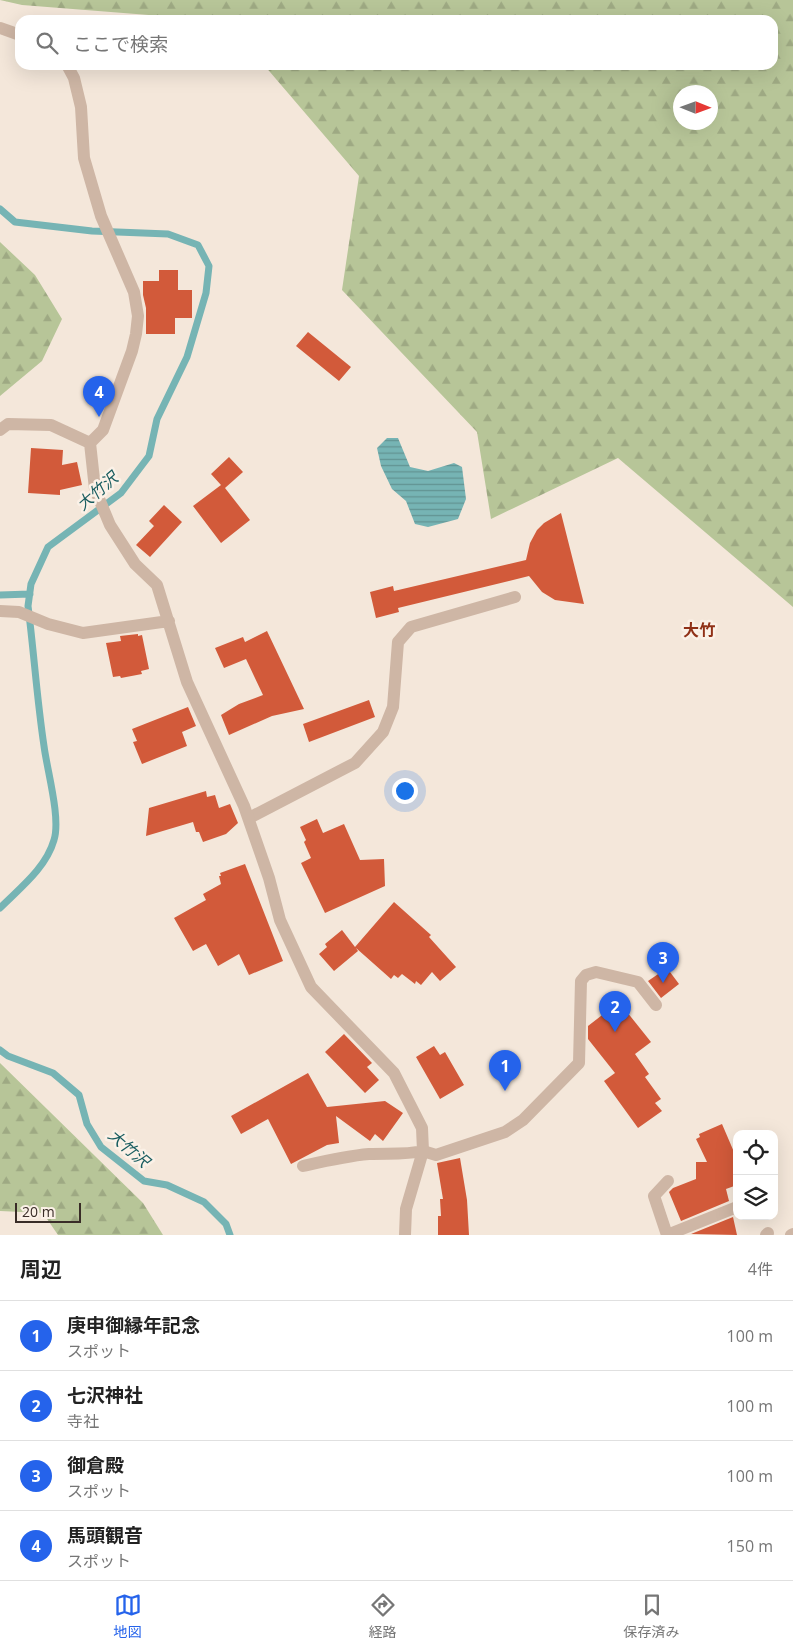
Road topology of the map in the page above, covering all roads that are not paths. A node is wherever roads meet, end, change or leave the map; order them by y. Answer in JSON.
{"nodes":[{"id":1,"x":0,"y":28,"type":"edge"},
{"id":2,"x":15,"y":33,"type":"edge"},
{"id":3,"x":70,"y":70,"type":"edge"},
{"id":4,"x":0,"y":430,"type":"edge"},
{"id":5,"x":90,"y":443,"type":"junction"},
{"id":6,"x":516,"y":597,"type":"dead end"},
{"id":7,"x":0,"y":611,"type":"edge"},
{"id":8,"x":169,"y":622,"type":"junction"},
{"id":9,"x":248,"y":818,"type":"junction"},
{"id":10,"x":656,"y":1005,"type":"dead end"},
{"id":11,"x":423,"y":1151,"type":"junction"},
{"id":12,"x":304,"y":1166,"type":"dead end"},
{"id":13,"x":668,"y":1181,"type":"dead end"},
{"id":14,"x":733,"y":1209,"type":"edge"},
{"id":15,"x":405,"y":1235,"type":"edge"},
{"id":16,"x":667,"y":1235,"type":"edge"}],
"edges":[{"from":1,"to":2,"type":"street"},
{"from":3,"to":5,"type":"street"},
{"from":4,"to":5,"type":"street"},
{"from":5,"to":8,"type":"street"},
{"from":6,"to":9,"type":"street"},
{"from":7,"to":8,"type":"street"},
{"from":8,"to":9,"type":"street"},
{"from":9,"to":11,"type":"street"},
{"from":10,"to":11,"type":"street"},
{"from":11,"to":12,"type":"street"},
{"from":11,"to":15,"type":"street"},
{"from":13,"to":16,"type":"street"},
{"from":14,"to":16,"type":"street"}]}
